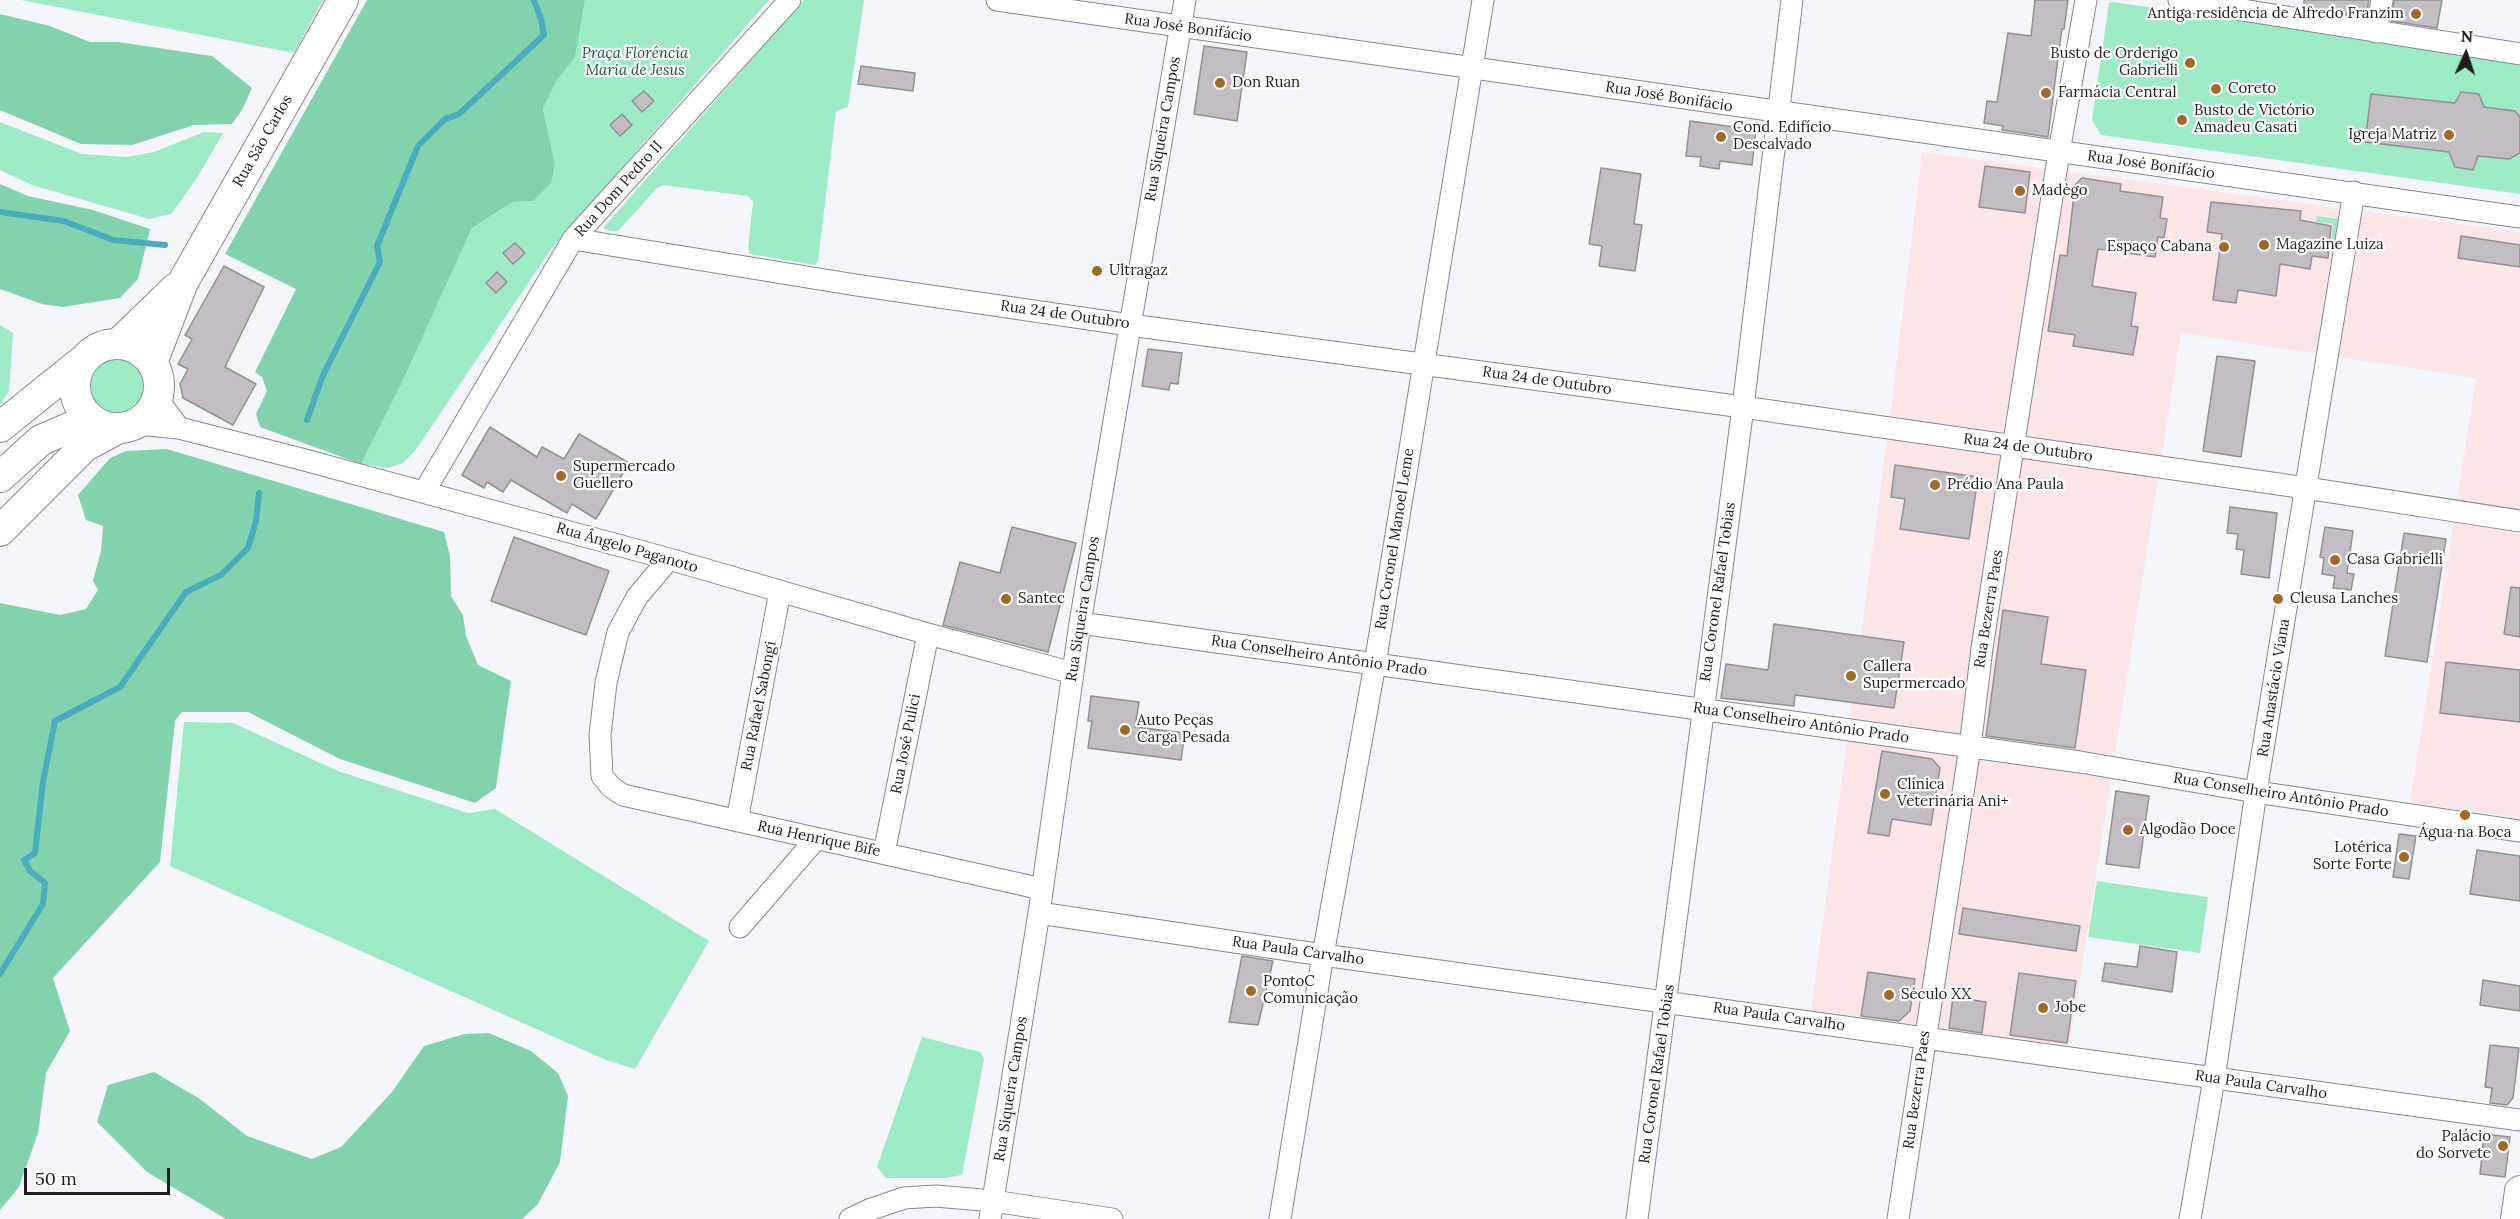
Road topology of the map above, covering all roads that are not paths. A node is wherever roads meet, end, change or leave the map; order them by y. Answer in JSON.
{"nodes":[{"id":1,"x":343,"y":0,"type":"edge"},
{"id":2,"x":790,"y":0,"type":"edge"},
{"id":3,"x":997,"y":0,"type":"edge"},
{"id":4,"x":1185,"y":0,"type":"edge"},
{"id":5,"x":1483,"y":0,"type":"edge"},
{"id":6,"x":1792,"y":0,"type":"edge"},
{"id":7,"x":2086,"y":0,"type":"edge"},
{"id":8,"x":2179,"y":0,"type":"edge"},
{"id":9,"x":2382,"y":0,"type":"edge"},
{"id":10,"x":1180,"y":27,"type":"junction"},
{"id":11,"x":2376,"y":32,"type":"junction"},
{"id":12,"x":2520,"y":54,"type":"edge"},
{"id":13,"x":1473,"y":67,"type":"junction"},
{"id":14,"x":1779,"y":113,"type":"junction"},
{"id":15,"x":2059,"y":152,"type":"junction"},
{"id":16,"x":2354,"y":192,"type":"junction"},
{"id":17,"x":2520,"y":217,"type":"edge"},
{"id":18,"x":573,"y":238,"type":"junction"},
{"id":19,"x":183,"y":282,"type":"junction"},
{"id":20,"x":1130,"y":325,"type":"junction"},
{"id":21,"x":118,"y":344,"type":"junction"},
{"id":22,"x":81,"y":362,"type":"junction"},
{"id":23,"x":152,"y":363,"type":"junction"},
{"id":24,"x":1424,"y":364,"type":"junction"},
{"id":25,"x":158,"y":400,"type":"junction"},
{"id":26,"x":1743,"y":407,"type":"junction"},
{"id":27,"x":88,"y":420,"type":"junction"},
{"id":28,"x":127,"y":426,"type":"junction"},
{"id":29,"x":0,"y":427,"type":"edge"},
{"id":30,"x":179,"y":428,"type":"junction"},
{"id":31,"x":2015,"y":446,"type":"junction"},
{"id":32,"x":0,"y":477,"type":"edge"},
{"id":33,"x":2306,"y":488,"type":"junction"},
{"id":34,"x":424,"y":492,"type":"junction"},
{"id":35,"x":2520,"y":521,"type":"edge"},
{"id":36,"x":0,"y":531,"type":"edge"},
{"id":37,"x":669,"y":559,"type":"junction"},
{"id":38,"x":780,"y":591,"type":"junction"},
{"id":39,"x":1080,"y":623,"type":"junction"},
{"id":40,"x":928,"y":634,"type":"junction"},
{"id":41,"x":1375,"y":664,"type":"junction"},
{"id":42,"x":1073,"y":673,"type":"junction"},
{"id":43,"x":1702,"y":710,"type":"junction"},
{"id":44,"x":1970,"y":747,"type":"junction"},
{"id":45,"x":2256,"y":792,"type":"junction"},
{"id":46,"x":737,"y":821,"type":"junction"},
{"id":47,"x":2520,"y":831,"type":"edge"},
{"id":48,"x":816,"y":839,"type":"junction"},
{"id":49,"x":885,"y":854,"type":"junction"},
{"id":50,"x":1042,"y":889,"type":"junction"},
{"id":51,"x":1039,"y":913,"type":"junction"},
{"id":52,"x":740,"y":927,"type":"dead end"},
{"id":53,"x":1323,"y":955,"type":"junction"},
{"id":54,"x":1667,"y":1001,"type":"junction"},
{"id":55,"x":1924,"y":1038,"type":"junction"},
{"id":56,"x":2214,"y":1078,"type":"junction"},
{"id":57,"x":2520,"y":1120,"type":"edge"},
{"id":58,"x":2520,"y":1191,"type":"edge"},
{"id":59,"x":991,"y":1210,"type":"edge"},
{"id":60,"x":850,"y":1219,"type":"edge"},
{"id":61,"x":1112,"y":1219,"type":"edge"},
{"id":62,"x":1280,"y":1219,"type":"edge"},
{"id":63,"x":1637,"y":1219,"type":"edge"},
{"id":64,"x":1898,"y":1219,"type":"edge"},
{"id":65,"x":2190,"y":1219,"type":"edge"},
{"id":66,"x":2516,"y":1219,"type":"edge"}],
"edges":[{"from":1,"to":19,"type":"main road","name":"Rua São Carlos"},
{"from":2,"to":18,"type":"street","name":"Rua Dom Pedro II"},
{"from":3,"to":10,"type":"street","name":"Rua José Bonifácio"},
{"from":4,"to":10,"type":"street","name":"Rua Siqueira Campos"},
{"from":5,"to":13,"type":"street","name":"Rua Coronel Manoel Leme"},
{"from":6,"to":14,"type":"street","name":"Rua Coronel Rafael Tobias"},
{"from":7,"to":15,"type":"street","name":"Rua Bezerra Paes"},
{"from":8,"to":11,"type":"street"},
{"from":9,"to":11,"type":"street"},
{"from":10,"to":13,"type":"street","name":"Rua José Bonifácio"},
{"from":10,"to":20,"type":"street","name":"Rua Siqueira Campos"},
{"from":11,"to":12,"type":"street"},
{"from":13,"to":14,"type":"street","name":"Rua José Bonifácio"},
{"from":13,"to":24,"type":"street","name":"Rua Coronel Manoel Leme"},
{"from":14,"to":15,"type":"street","name":"Rua José Bonifácio"},
{"from":14,"to":26,"type":"street","name":"Rua Coronel Rafael Tobias"},
{"from":15,"to":16,"type":"street","name":"Rua José Bonifácio"},
{"from":15,"to":31,"type":"street","name":"Rua Bezerra Paes"},
{"from":16,"to":17,"type":"street","name":"Rua José Bonifácio"},
{"from":16,"to":33,"type":"street","name":"Rua Anastácio Viana"},
{"from":18,"to":20,"type":"street","name":"Rua 24 de Outubro"},
{"from":18,"to":34,"type":"street","name":"Rua Dom Pedro II"},
{"from":19,"to":21,"type":"main road","name":"Rua São Carlos"},
{"from":19,"to":23,"type":"main road","name":"Rua São Carlos"},
{"from":20,"to":24,"type":"street","name":"Rua 24 de Outubro"},
{"from":20,"to":39,"type":"street","name":"Rua Siqueira Campos"},
{"from":21,"to":22,"type":"main road"},
{"from":21,"to":23,"type":"main road"},
{"from":22,"to":27,"type":"main road"},
{"from":22,"to":29,"type":"main road"},
{"from":23,"to":25,"type":"main road"},
{"from":24,"to":26,"type":"street","name":"Rua 24 de Outubro"},
{"from":24,"to":41,"type":"street","name":"Rua Coronel Manoel Leme"},
{"from":25,"to":28,"type":"main road"},
{"from":25,"to":30,"type":"street"},
{"from":26,"to":31,"type":"street","name":"Rua 24 de Outubro"},
{"from":26,"to":43,"type":"street","name":"Rua Coronel Rafael Tobias"},
{"from":27,"to":28,"type":"main road"},
{"from":27,"to":32,"type":"main road"},
{"from":28,"to":30,"type":"street","name":"Rua Ângelo Paganoto"},
{"from":28,"to":36,"type":"main road"},
{"from":30,"to":34,"type":"street","name":"Rua Ângelo Paganoto"},
{"from":31,"to":33,"type":"street","name":"Rua 24 de Outubro"},
{"from":31,"to":44,"type":"street","name":"Rua Bezerra Paes"},
{"from":33,"to":35,"type":"street","name":"Rua 24 de Outubro"},
{"from":33,"to":45,"type":"street","name":"Rua Anastácio Viana"},
{"from":34,"to":37,"type":"street","name":"Rua Ângelo Paganoto"},
{"from":37,"to":38,"type":"street","name":"Rua Ângelo Paganoto"},
{"from":37,"to":46,"type":"street","name":"Rua Henrique Bife"},
{"from":38,"to":40,"type":"street","name":"Rua Ângelo Paganoto"},
{"from":38,"to":46,"type":"street","name":"Rua Rafael Sabongi"},
{"from":39,"to":41,"type":"street","name":"Rua Conselheiro Antônio Prado"},
{"from":39,"to":42,"type":"street","name":"Rua Siqueira Campos"},
{"from":40,"to":42,"type":"street","name":"Rua Ângelo Paganoto"},
{"from":40,"to":49,"type":"street","name":"Rua José Pulici"},
{"from":41,"to":43,"type":"street","name":"Rua Conselheiro Antônio Prado"},
{"from":41,"to":53,"type":"street","name":"Rua Coronel Manoel Leme"},
{"from":42,"to":50,"type":"street","name":"Rua Siqueira Campos"},
{"from":43,"to":44,"type":"street","name":"Rua Conselheiro Antônio Prado"},
{"from":43,"to":54,"type":"street","name":"Rua Coronel Rafael Tobias"},
{"from":44,"to":45,"type":"street","name":"Rua Conselheiro Antônio Prado"},
{"from":44,"to":55,"type":"street","name":"Rua Bezerra Paes"},
{"from":45,"to":47,"type":"street","name":"Rua Conselheiro Antônio Prado"},
{"from":45,"to":56,"type":"street","name":"Rua Anastácio Viana"},
{"from":46,"to":48,"type":"street","name":"Rua Henrique Bife"},
{"from":48,"to":49,"type":"street","name":"Rua Henrique Bife"},
{"from":48,"to":52,"type":"street"},
{"from":49,"to":50,"type":"street","name":"Rua Henrique Bife"},
{"from":50,"to":51,"type":"street","name":"Rua Siqueira Campos"},
{"from":51,"to":53,"type":"street","name":"Rua Paula Carvalho"},
{"from":51,"to":59,"type":"street","name":"Rua Siqueira Campos"},
{"from":53,"to":54,"type":"street","name":"Rua Paula Carvalho"},
{"from":53,"to":62,"type":"street","name":"Rua Coronel Manoel Leme"},
{"from":54,"to":55,"type":"street","name":"Rua Paula Carvalho"},
{"from":54,"to":63,"type":"street","name":"Rua Coronel Rafael Tobias"},
{"from":55,"to":56,"type":"street","name":"Rua Paula Carvalho"},
{"from":55,"to":64,"type":"street","name":"Rua Bezerra Paes"},
{"from":56,"to":57,"type":"street","name":"Rua Paula Carvalho"},
{"from":56,"to":65,"type":"street","name":"Rua Anastácio Viana"},
{"from":58,"to":66,"type":"main road"},
{"from":59,"to":60,"type":"street"},
{"from":59,"to":61,"type":"street"}]}
